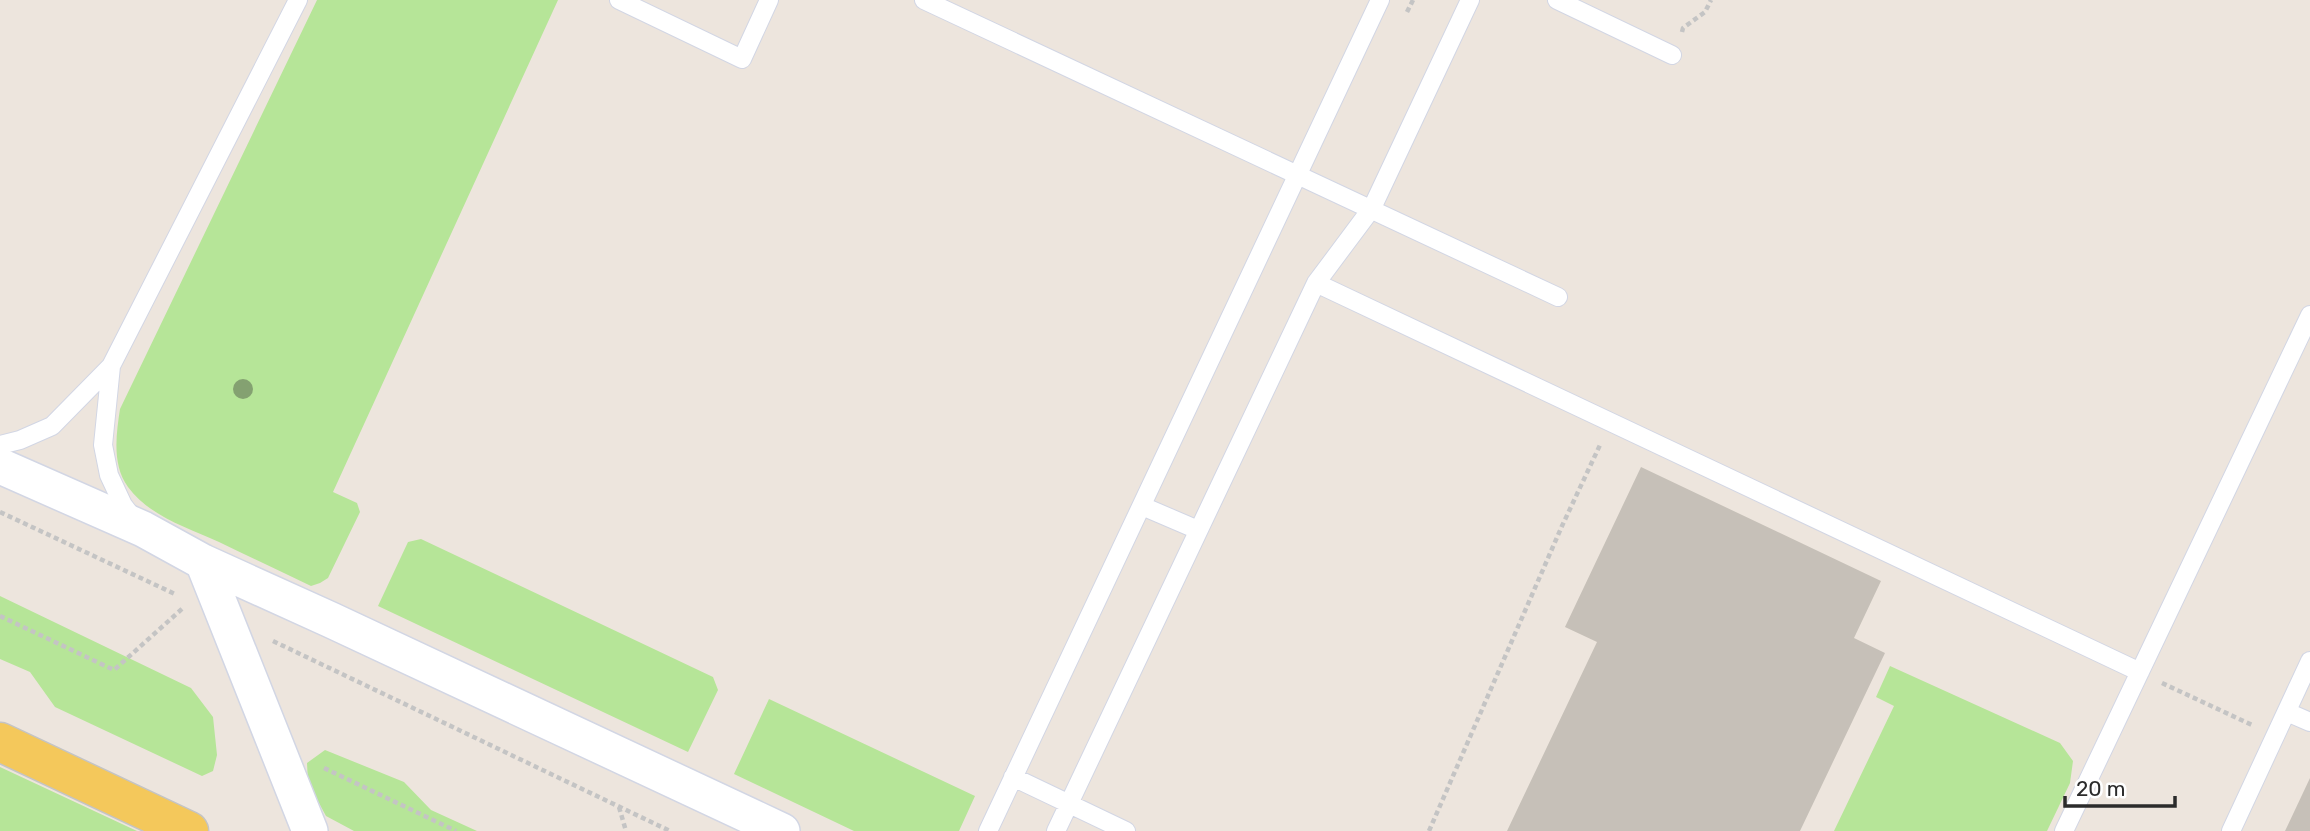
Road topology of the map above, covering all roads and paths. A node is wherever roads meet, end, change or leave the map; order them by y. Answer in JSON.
{"nodes":[{"id":1,"x":298,"y":0,"type":"edge"},
{"id":2,"x":619,"y":0,"type":"edge"},
{"id":3,"x":769,"y":0,"type":"edge"},
{"id":4,"x":924,"y":0,"type":"edge"},
{"id":5,"x":1380,"y":0,"type":"edge"},
{"id":6,"x":1470,"y":0,"type":"edge"},
{"id":7,"x":1557,"y":0,"type":"edge"},
{"id":8,"x":1711,"y":0,"type":"edge"},
{"id":9,"x":1672,"y":55,"type":"joint"},
{"id":10,"x":1298,"y":175,"type":"junction"},
{"id":11,"x":1372,"y":208,"type":"junction"},
{"id":12,"x":1316,"y":283,"type":"junction"},
{"id":13,"x":1558,"y":297,"type":"dead end"},
{"id":14,"x":2310,"y":315,"type":"edge"},
{"id":15,"x":111,"y":366,"type":"junction"},
{"id":16,"x":1611,"y":422,"type":"junction"},
{"id":17,"x":0,"y":445,"type":"edge"},
{"id":18,"x":0,"y":466,"type":"edge"},
{"id":19,"x":1142,"y":506,"type":"junction"},
{"id":20,"x":0,"y":512,"type":"edge"},
{"id":21,"x":142,"y":529,"type":"junction"},
{"id":22,"x":1198,"y":530,"type":"junction"},
{"id":23,"x":203,"y":562,"type":"junction"},
{"id":24,"x":190,"y":601,"type":"junction"},
{"id":25,"x":0,"y":616,"type":"edge"},
{"id":26,"x":225,"y":617,"type":"junction"},
{"id":27,"x":276,"y":653,"type":"dead end"},
{"id":28,"x":2310,"y":661,"type":"edge"},
{"id":29,"x":2140,"y":672,"type":"junction"},
{"id":30,"x":2287,"y":712,"type":"junction"},
{"id":31,"x":2310,"y":722,"type":"edge"},
{"id":32,"x":2275,"y":736,"type":"junction"},
{"id":33,"x":0,"y":742,"type":"edge"},
{"id":34,"x":317,"y":765,"type":"dead end"},
{"id":35,"x":1013,"y":777,"type":"junction"},
{"id":36,"x":1068,"y":803,"type":"junction"},
{"id":37,"x":619,"y":807,"type":"junction"},
{"id":38,"x":190,"y":831,"type":"edge"},
{"id":39,"x":310,"y":831,"type":"edge"},
{"id":40,"x":456,"y":831,"type":"edge"},
{"id":41,"x":626,"y":831,"type":"edge"},
{"id":42,"x":670,"y":831,"type":"edge"},
{"id":43,"x":782,"y":831,"type":"edge"},
{"id":44,"x":988,"y":831,"type":"edge"},
{"id":45,"x":1056,"y":831,"type":"edge"},
{"id":46,"x":1126,"y":831,"type":"edge"},
{"id":47,"x":1429,"y":831,"type":"edge"},
{"id":48,"x":2064,"y":831,"type":"edge"},
{"id":49,"x":2231,"y":831,"type":"edge"}],
"edges":[{"from":1,"to":15,"type":"lane"},
{"from":2,"to":3,"type":"lane"},
{"from":4,"to":10,"type":"lane"},
{"from":5,"to":10,"type":"lane"},
{"from":6,"to":11,"type":"lane"},
{"from":7,"to":9,"type":"lane"},
{"from":8,"to":9,"type":"path"},
{"from":10,"to":11,"type":"lane"},
{"from":10,"to":19,"type":"lane"},
{"from":11,"to":12,"type":"lane"},
{"from":11,"to":13,"type":"lane"},
{"from":12,"to":16,"type":"lane"},
{"from":12,"to":22,"type":"lane"},
{"from":14,"to":29,"type":"lane"},
{"from":15,"to":17,"type":"lane"},
{"from":15,"to":21,"type":"lane"},
{"from":16,"to":29,"type":"lane"},
{"from":16,"to":47,"type":"path"},
{"from":18,"to":21,"type":"street"},
{"from":19,"to":22,"type":"lane"},
{"from":19,"to":35,"type":"lane"},
{"from":20,"to":24,"type":"path"},
{"from":21,"to":23,"type":"street"},
{"from":22,"to":36,"type":"lane"},
{"from":23,"to":26,"type":"street"},
{"from":23,"to":43,"type":"street"},
{"from":24,"to":25,"type":"path"},
{"from":24,"to":26,"type":"path"},
{"from":26,"to":39,"type":"street"},
{"from":27,"to":37,"type":"path"},
{"from":28,"to":30,"type":"lane"},
{"from":29,"to":32,"type":"path"},
{"from":29,"to":48,"type":"lane"},
{"from":30,"to":31,"type":"lane"},
{"from":30,"to":32,"type":"lane"},
{"from":32,"to":49,"type":"lane"},
{"from":33,"to":38,"type":"main road"},
{"from":34,"to":40,"type":"path"},
{"from":35,"to":36,"type":"lane"},
{"from":35,"to":44,"type":"lane"},
{"from":36,"to":45,"type":"lane"},
{"from":36,"to":46,"type":"lane"},
{"from":37,"to":41,"type":"path"},
{"from":37,"to":42,"type":"path"}]}
